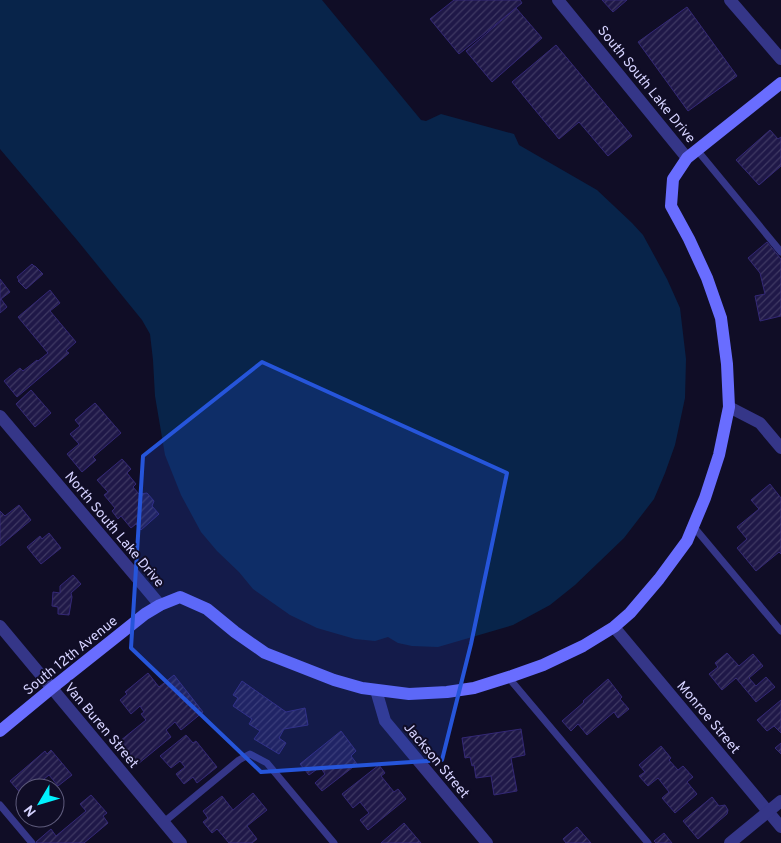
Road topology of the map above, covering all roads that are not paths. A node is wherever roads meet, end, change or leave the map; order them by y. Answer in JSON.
{"nodes":[{"id":1,"x":558,"y":0,"type":"edge"},
{"id":2,"x":730,"y":0,"type":"edge"},
{"id":3,"x":781,"y":59,"type":"edge"},
{"id":4,"x":781,"y":83,"type":"edge"},
{"id":5,"x":692,"y":154,"type":"junction"},
{"id":6,"x":781,"y":252,"type":"edge"},
{"id":7,"x":729,"y":407,"type":"junction"},
{"id":8,"x":0,"y":416,"type":"edge"},
{"id":9,"x":781,"y":448,"type":"edge"},
{"id":10,"x":693,"y":526,"type":"junction"},
{"id":11,"x":160,"y":605,"type":"junction"},
{"id":12,"x":0,"y":626,"type":"edge"},
{"id":13,"x":614,"y":627,"type":"junction"},
{"id":14,"x":781,"y":631,"type":"edge"},
{"id":15,"x":508,"y":677,"type":"junction"},
{"id":16,"x":52,"y":688,"type":"junction"},
{"id":17,"x":376,"y":690,"type":"junction"},
{"id":18,"x":0,"y":731,"type":"edge"},
{"id":19,"x":781,"y":800,"type":"edge"},
{"id":20,"x":0,"y":805,"type":"edge"},
{"id":21,"x":768,"y":811,"type":"junction"},
{"id":22,"x":164,"y":822,"type":"junction"},
{"id":23,"x":781,"y":826,"type":"edge"},
{"id":24,"x":32,"y":843,"type":"edge"},
{"id":25,"x":181,"y":843,"type":"edge"},
{"id":26,"x":334,"y":843,"type":"edge"},
{"id":27,"x":487,"y":843,"type":"edge"},
{"id":28,"x":648,"y":843,"type":"edge"},
{"id":29,"x":730,"y":843,"type":"edge"}],
"edges":[{"from":1,"to":5,"type":"street","name":"South South Lake Drive"},
{"from":2,"to":3,"type":"street"},
{"from":4,"to":5,"type":"street"},
{"from":5,"to":6,"type":"lane"},
{"from":5,"to":7,"type":"street","name":"South South Lake Drive"},
{"from":7,"to":9,"type":"street"},
{"from":7,"to":10,"type":"street","name":"South South Lake Drive"},
{"from":8,"to":11,"type":"street","name":"North South Lake Drive"},
{"from":10,"to":13,"type":"street","name":"South South Lake Drive"},
{"from":10,"to":14,"type":"lane"},
{"from":11,"to":16,"type":"street","name":"South 12th Avenue"},
{"from":11,"to":17,"type":"street","name":"North South Lake Drive"},
{"from":12,"to":16,"type":"street","name":"Van Buren Street"},
{"from":13,"to":15,"type":"street","name":"North South Lake Drive"},
{"from":13,"to":21,"type":"street","name":"Monroe Street"},
{"from":15,"to":17,"type":"street","name":"North South Lake Drive"},
{"from":15,"to":28,"type":"lane"},
{"from":16,"to":18,"type":"street","name":"South 12th Avenue"},
{"from":16,"to":22,"type":"street","name":"Van Buren Street"},
{"from":17,"to":27,"type":"street","name":"Jackson Street"},
{"from":19,"to":21,"type":"street"},
{"from":20,"to":24,"type":"lane"},
{"from":21,"to":23,"type":"street","name":"Monroe Street"},
{"from":21,"to":29,"type":"street"},
{"from":22,"to":25,"type":"street","name":"Van Buren Street"},
{"from":22,"to":26,"type":"lane"}]}
